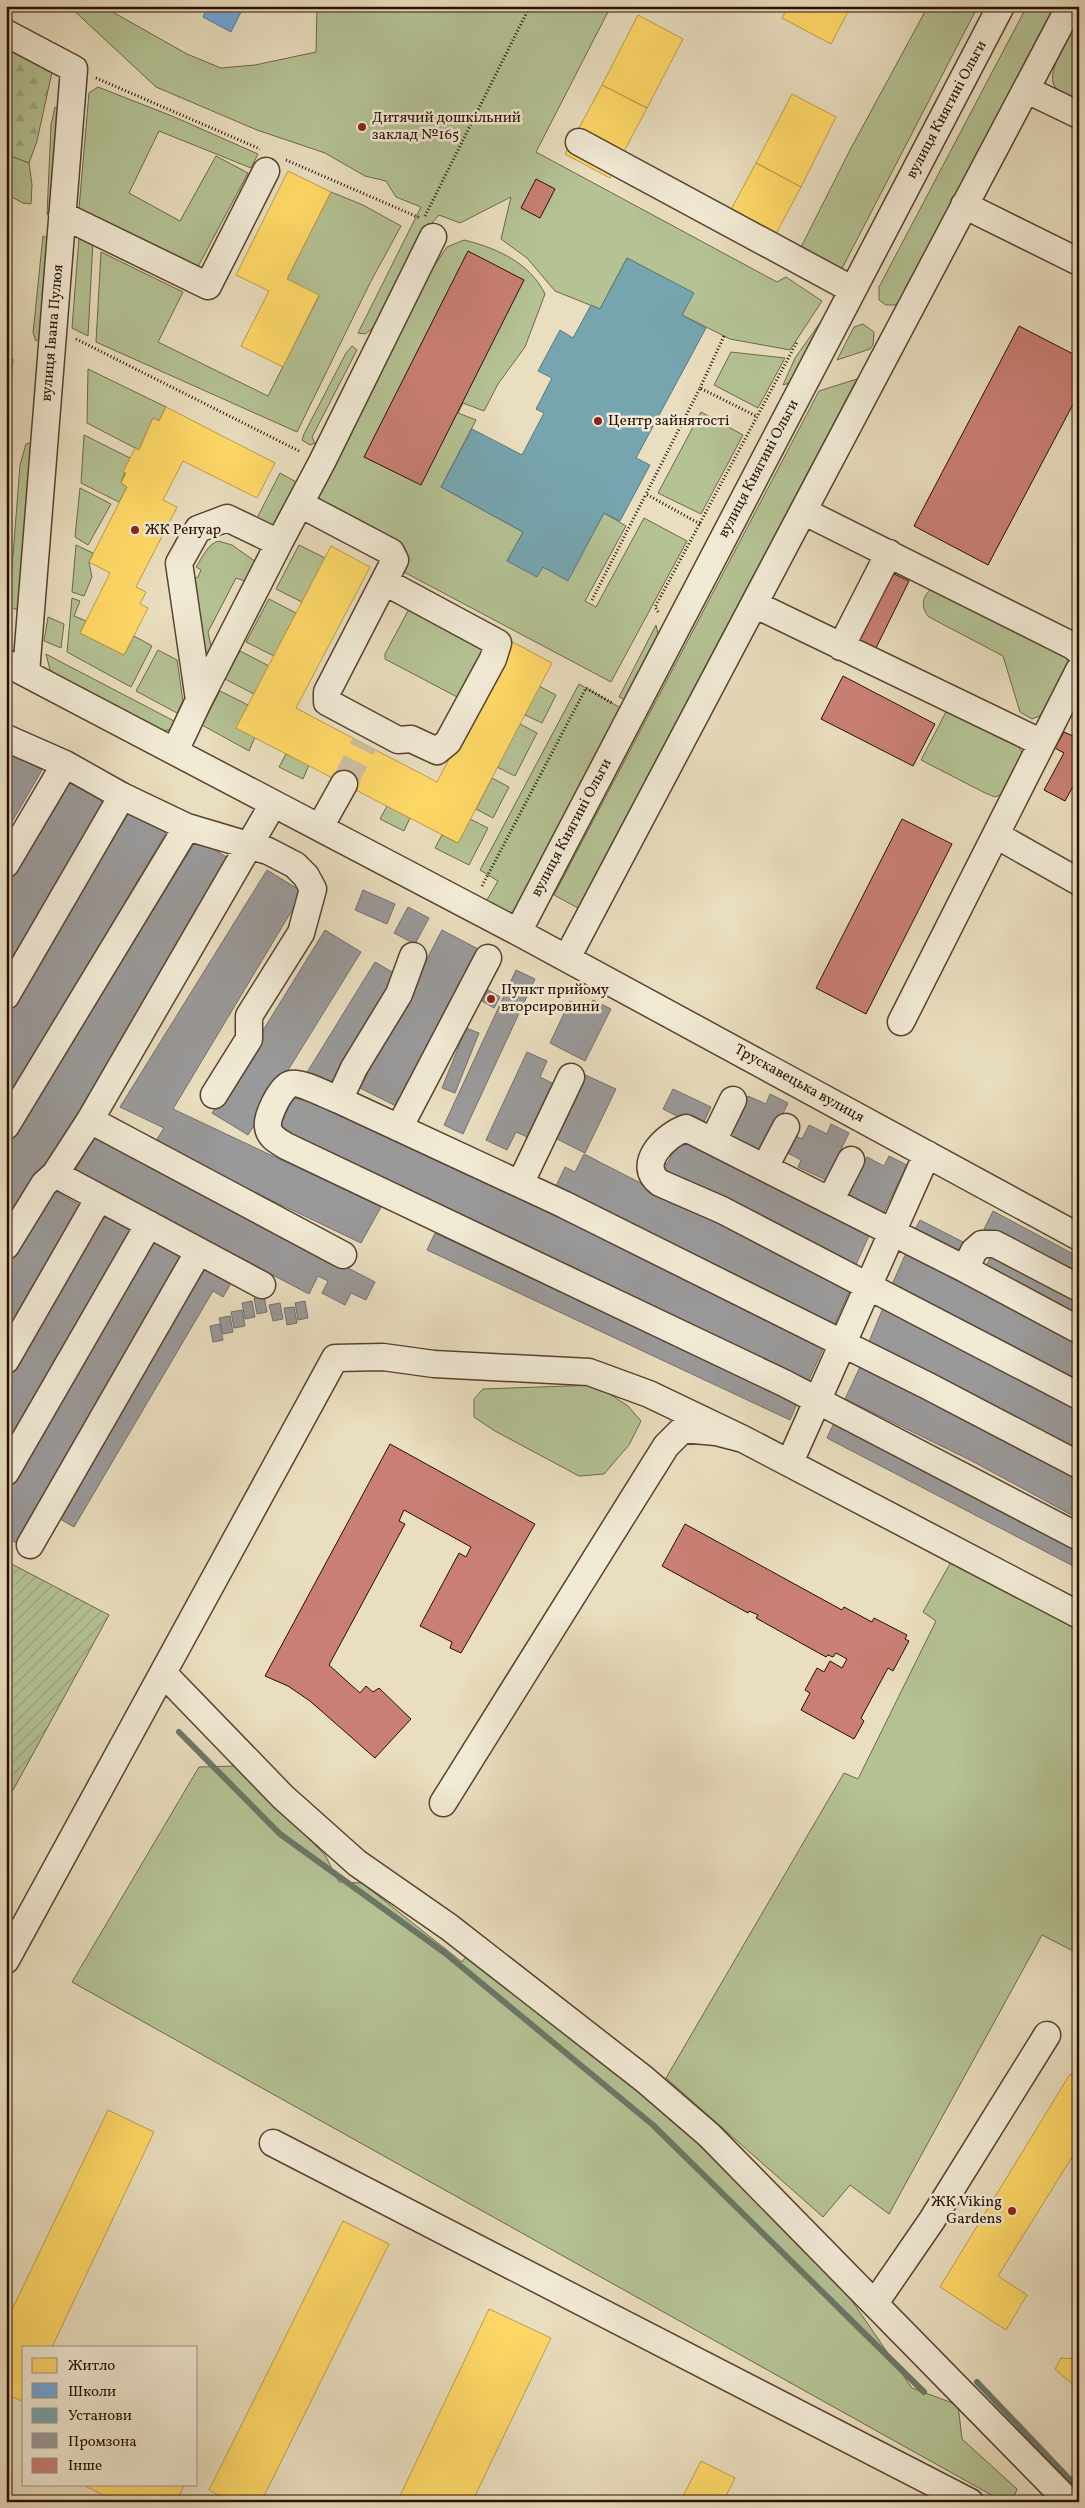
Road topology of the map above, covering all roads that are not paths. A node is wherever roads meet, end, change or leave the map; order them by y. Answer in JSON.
{"nodes":[{"id":1,"x":1000,"y":6,"type":"edge"},
{"id":2,"x":1070,"y":6,"type":"edge"},
{"id":3,"x":6,"y":33,"type":"edge"},
{"id":4,"x":1027,"y":90,"type":"junction"},
{"id":5,"x":1079,"y":116,"type":"edge"},
{"id":6,"x":579,"y":142,"type":"dead end"},
{"id":7,"x":271,"y":160,"type":"road end"},
{"id":8,"x":964,"y":204,"type":"junction"},
{"id":9,"x":62,"y":215,"type":"junction"},
{"id":10,"x":433,"y":237,"type":"dead end"},
{"id":11,"x":1079,"y":262,"type":"edge"},
{"id":12,"x":852,"y":290,"type":"junction"},
{"id":13,"x":300,"y":504,"type":"junction"},
{"id":14,"x":804,"y":511,"type":"junction"},
{"id":15,"x":279,"y":543,"type":"junction"},
{"id":16,"x":889,"y":553,"type":"junction"},
{"id":17,"x":385,"y":582,"type":"junction"},
{"id":18,"x":754,"y":604,"type":"junction"},
{"id":19,"x":841,"y":647,"type":"junction"},
{"id":20,"x":1079,"y":651,"type":"edge"},
{"id":21,"x":16,"y":668,"type":"edge"},
{"id":22,"x":1079,"y":670,"type":"edge"},
{"id":23,"x":200,"y":700,"type":"junction"},
{"id":24,"x":6,"y":738,"type":"edge"},
{"id":25,"x":1042,"y":743,"type":"junction"},
{"id":26,"x":175,"y":751,"type":"junction"},
{"id":27,"x":65,"y":764,"type":"junction"},
{"id":28,"x":344,"y":784,"type":"tunnel mouth"},
{"id":29,"x":122,"y":796,"type":"junction"},
{"id":30,"x":273,"y":804,"type":"junction"},
{"id":31,"x":187,"y":827,"type":"junction"},
{"id":32,"x":320,"y":827,"type":"junction"},
{"id":33,"x":996,"y":835,"type":"junction"},
{"id":34,"x":249,"y":846,"type":"junction"},
{"id":35,"x":6,"y":864,"type":"edge"},
{"id":36,"x":1079,"y":882,"type":"edge"},
{"id":37,"x":518,"y":932,"type":"junction"},
{"id":38,"x":413,"y":956,"type":"dead end"},
{"id":39,"x":488,"y":958,"type":"dead end"},
{"id":40,"x":567,"y":958,"type":"junction"},
{"id":41,"x":6,"y":996,"type":"edge"},
{"id":42,"x":901,"y":1022,"type":"dead end"},
{"id":43,"x":571,"y":1076,"type":"dead end"},
{"id":44,"x":214,"y":1095,"type":"dead end"},
{"id":45,"x":338,"y":1100,"type":"junction"},
{"id":46,"x":734,"y":1100,"type":"dead end"},
{"id":47,"x":90,"y":1120,"type":"junction"},
{"id":48,"x":6,"y":1126,"type":"edge"},
{"id":49,"x":786,"y":1127,"type":"dead end"},
{"id":50,"x":399,"y":1128,"type":"junction"},
{"id":51,"x":713,"y":1141,"type":"junction"},
{"id":52,"x":927,"y":1154,"type":"junction"},
{"id":53,"x":851,"y":1160,"type":"dead end"},
{"id":54,"x":766,"y":1167,"type":"junction"},
{"id":55,"x":55,"y":1174,"type":"junction"},
{"id":56,"x":520,"y":1184,"type":"junction"},
{"id":57,"x":99,"y":1198,"type":"junction"},
{"id":58,"x":830,"y":1201,"type":"junction"},
{"id":59,"x":149,"y":1224,"type":"junction"},
{"id":60,"x":892,"y":1232,"type":"junction"},
{"id":61,"x":1079,"y":1237,"type":"edge"},
{"id":62,"x":6,"y":1246,"type":"edge"},
{"id":63,"x":199,"y":1251,"type":"junction"},
{"id":64,"x":343,"y":1255,"type":"dead end"},
{"id":65,"x":965,"y":1269,"type":"junction"},
{"id":66,"x":262,"y":1285,"type":"dead end"},
{"id":67,"x":868,"y":1286,"type":"junction"},
{"id":68,"x":1079,"y":1288,"type":"edge"},
{"id":69,"x":1079,"y":1330,"type":"edge"},
{"id":70,"x":843,"y":1344,"type":"junction"},
{"id":71,"x":6,"y":1360,"type":"edge"},
{"id":72,"x":1079,"y":1396,"type":"edge"},
{"id":73,"x":817,"y":1401,"type":"junction"},
{"id":74,"x":743,"y":1438,"type":"junction"},
{"id":75,"x":790,"y":1462,"type":"junction"},
{"id":76,"x":1079,"y":1465,"type":"edge"},
{"id":77,"x":6,"y":1472,"type":"edge"},
{"id":78,"x":1079,"y":1537,"type":"edge"},
{"id":79,"x":30,"y":1545,"type":"dead end"},
{"id":80,"x":1079,"y":1615,"type":"edge"},
{"id":81,"x":163,"y":1673,"type":"junction"},
{"id":82,"x":443,"y":1803,"type":"dead end"},
{"id":83,"x":6,"y":1960,"type":"edge"},
{"id":84,"x":1047,"y":2035,"type":"dead end"},
{"id":85,"x":273,"y":2144,"type":"dead end"},
{"id":86,"x":875,"y":2303,"type":"junction"},
{"id":87,"x":970,"y":2502,"type":"edge"},
{"id":88,"x":1069,"y":2502,"type":"edge"}],
"edges":[{"from":1,"to":12,"type":"street","name":"вулиця Княгині Ольги"},
{"from":2,"to":4,"type":"street"},
{"from":3,"to":9,"type":"street","name":"вулиця Івана Пулюя"},
{"from":4,"to":5,"type":"street"},
{"from":4,"to":8,"type":"street"},
{"from":6,"to":12,"type":"street"},
{"from":7,"to":9,"type":"street"},
{"from":8,"to":11,"type":"street"},
{"from":8,"to":14,"type":"street"},
{"from":9,"to":21,"type":"street","name":"вулиця Івана Пулюя"},
{"from":10,"to":13,"type":"street"},
{"from":12,"to":37,"type":"street","name":"вулиця Княгині Ольги"},
{"from":13,"to":15,"type":"street"},
{"from":13,"to":17,"type":"street"},
{"from":14,"to":16,"type":"street"},
{"from":14,"to":18,"type":"street"},
{"from":15,"to":23,"type":"street"},
{"from":15,"to":23,"type":"street"},
{"from":16,"to":19,"type":"street"},
{"from":16,"to":20,"type":"street"},
{"from":17,"to":17,"type":"street"},
{"from":18,"to":19,"type":"street"},
{"from":18,"to":40,"type":"street"},
{"from":19,"to":25,"type":"street"},
{"from":21,"to":26,"type":"street","name":"Трускавецька вулиця"},
{"from":22,"to":25,"type":"street"},
{"from":23,"to":26,"type":"street"},
{"from":24,"to":27,"type":"street"},
{"from":25,"to":33,"type":"street"},
{"from":26,"to":30,"type":"street","name":"Трускавецька вулиця"},
{"from":27,"to":29,"type":"street"},
{"from":27,"to":35,"type":"street"},
{"from":28,"to":32,"type":"street"},
{"from":29,"to":31,"type":"street"},
{"from":29,"to":41,"type":"street"},
{"from":30,"to":32,"type":"street","name":"Трускавецька вулиця"},
{"from":30,"to":34,"type":"street"},
{"from":31,"to":34,"type":"street"},
{"from":31,"to":48,"type":"street"},
{"from":32,"to":37,"type":"street","name":"Трускавецька вулиця"},
{"from":33,"to":36,"type":"street"},
{"from":33,"to":42,"type":"street"},
{"from":34,"to":44,"type":"street"},
{"from":34,"to":47,"type":"street"},
{"from":37,"to":40,"type":"street","name":"Трускавецька вулиця"},
{"from":38,"to":45,"type":"street"},
{"from":39,"to":50,"type":"street"},
{"from":40,"to":52,"type":"street","name":"Трускавецька вулиця"},
{"from":43,"to":56,"type":"street"},
{"from":45,"to":50,"type":"street"},
{"from":45,"to":73,"type":"street"},
{"from":46,"to":51,"type":"street"},
{"from":47,"to":55,"type":"street"},
{"from":47,"to":64,"type":"street"},
{"from":49,"to":54,"type":"street"},
{"from":50,"to":56,"type":"street"},
{"from":51,"to":54,"type":"street"},
{"from":51,"to":67,"type":"street"},
{"from":52,"to":60,"type":"street"},
{"from":52,"to":61,"type":"street","name":"Трускавецька вулиця"},
{"from":53,"to":58,"type":"street"},
{"from":54,"to":58,"type":"street"},
{"from":55,"to":57,"type":"street"},
{"from":55,"to":62,"type":"street"},
{"from":56,"to":70,"type":"street"},
{"from":57,"to":59,"type":"street"},
{"from":57,"to":71,"type":"street"},
{"from":58,"to":60,"type":"street"},
{"from":59,"to":63,"type":"street"},
{"from":59,"to":77,"type":"street"},
{"from":60,"to":65,"type":"street"},
{"from":60,"to":67,"type":"street"},
{"from":63,"to":66,"type":"street"},
{"from":63,"to":79,"type":"street"},
{"from":65,"to":68,"type":"street"},
{"from":65,"to":69,"type":"street"},
{"from":67,"to":70,"type":"street"},
{"from":67,"to":72,"type":"street"},
{"from":70,"to":73,"type":"street"},
{"from":70,"to":76,"type":"street"},
{"from":73,"to":75,"type":"street"},
{"from":73,"to":78,"type":"street"},
{"from":74,"to":75,"type":"street"},
{"from":74,"to":81,"type":"street"},
{"from":74,"to":82,"type":"street"},
{"from":75,"to":80,"type":"street"},
{"from":81,"to":83,"type":"street"},
{"from":81,"to":86,"type":"street"},
{"from":84,"to":86,"type":"street"},
{"from":85,"to":87,"type":"street"},
{"from":86,"to":88,"type":"street"}]}
